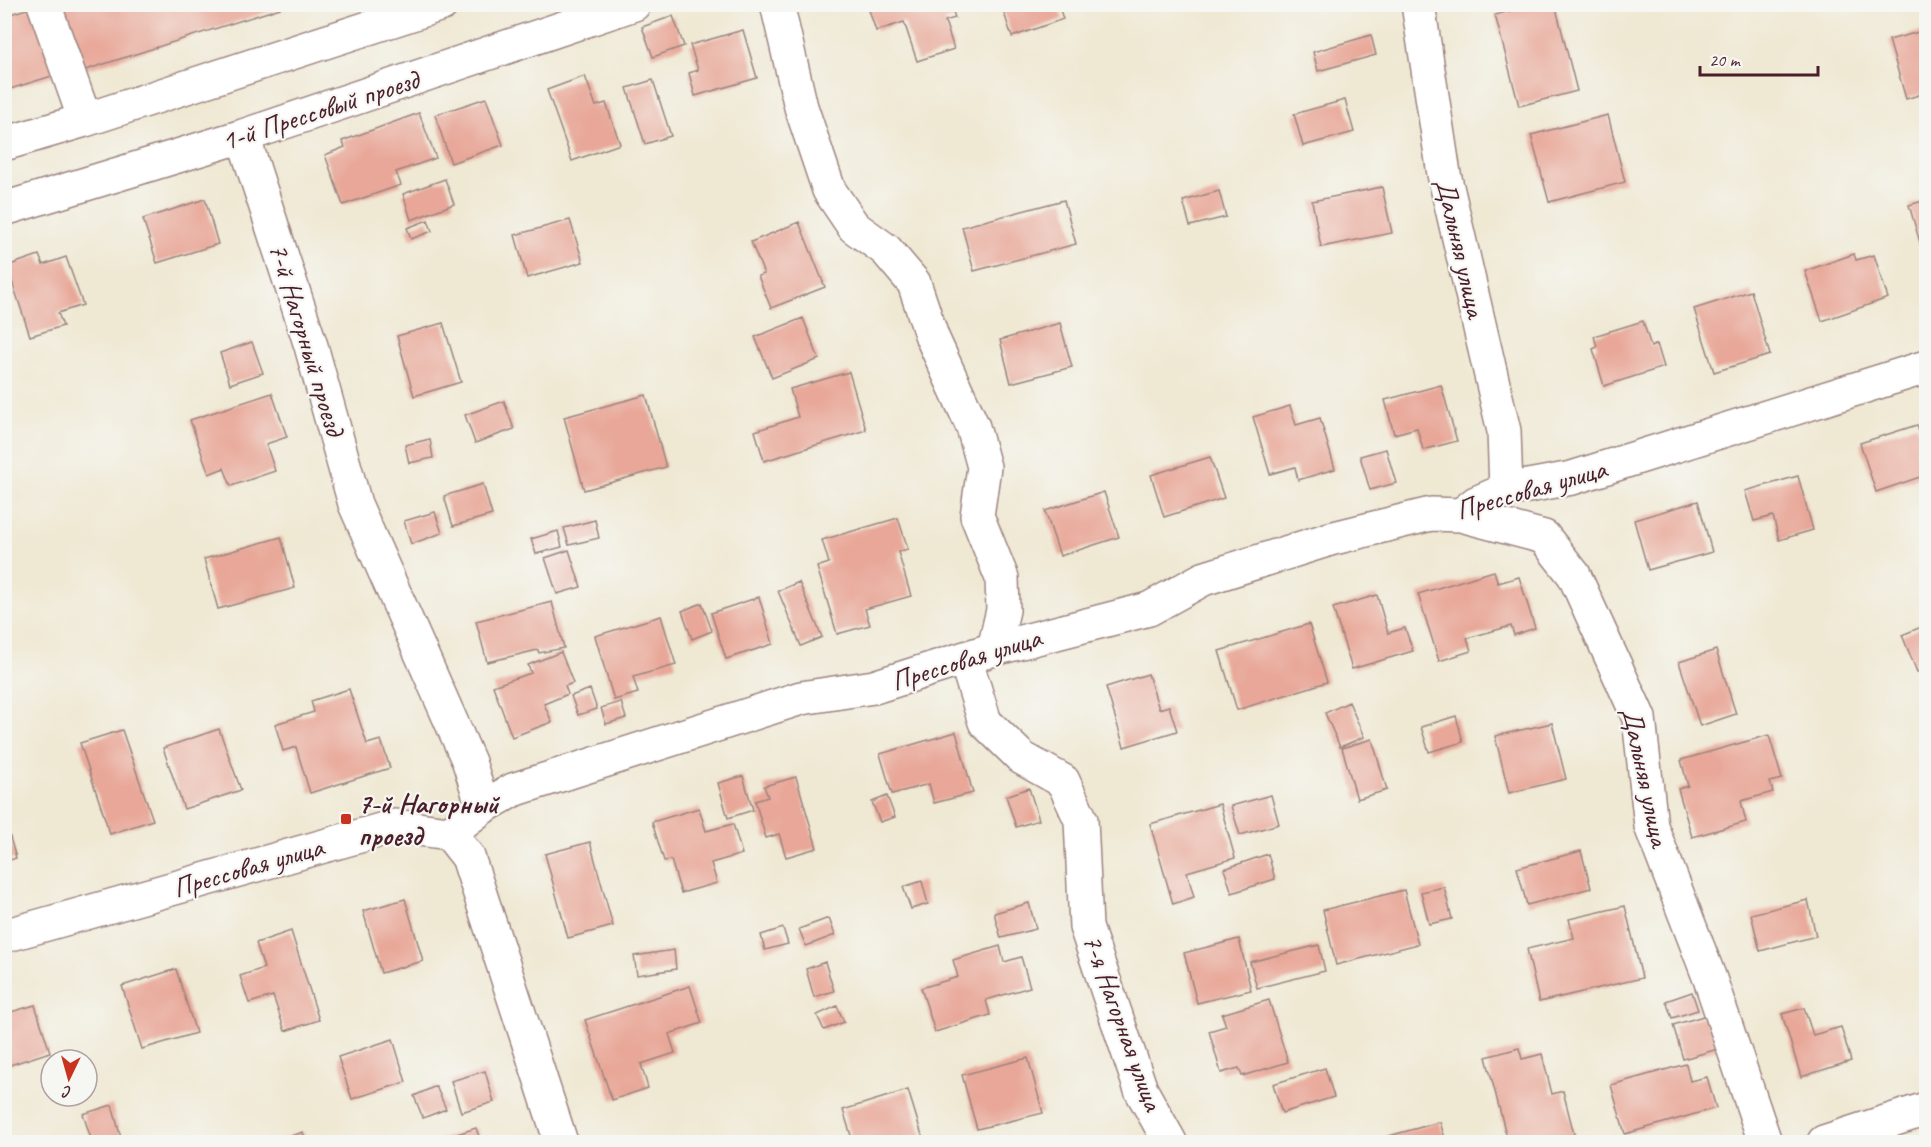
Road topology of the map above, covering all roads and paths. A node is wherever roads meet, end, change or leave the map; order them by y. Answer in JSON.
{"nodes":[{"id":1,"x":44,"y":4,"type":"edge"},
{"id":2,"x":442,"y":4,"type":"edge"},
{"id":3,"x":634,"y":4,"type":"edge"},
{"id":4,"x":777,"y":4,"type":"edge"},
{"id":5,"x":1418,"y":4,"type":"edge"},
{"id":6,"x":85,"y":120,"type":"junction"},
{"id":7,"x":243,"y":136,"type":"junction"},
{"id":8,"x":4,"y":144,"type":"edge"},
{"id":9,"x":4,"y":210,"type":"edge"},
{"id":10,"x":1926,"y":367,"type":"edge"},
{"id":11,"x":1506,"y":490,"type":"junction"},
{"id":12,"x":1461,"y":515,"type":"junction"},
{"id":13,"x":980,"y":653,"type":"junction"},
{"id":14,"x":483,"y":807,"type":"junction"},
{"id":15,"x":449,"y":833,"type":"junction"},
{"id":16,"x":4,"y":936,"type":"edge"},
{"id":17,"x":1926,"y":1109,"type":"edge"},
{"id":18,"x":561,"y":1143,"type":"edge"},
{"id":19,"x":1170,"y":1143,"type":"edge"},
{"id":20,"x":1766,"y":1143,"type":"edge"},
{"id":21,"x":1824,"y":1143,"type":"edge"}],
"edges":[{"from":1,"to":6,"type":"street"},
{"from":2,"to":6,"type":"street"},
{"from":3,"to":7,"type":"street","name":"1-й Прессовый проезд"},
{"from":4,"to":13,"type":"street"},
{"from":5,"to":11,"type":"street","name":"Дальняя улица"},
{"from":6,"to":8,"type":"street"},
{"from":7,"to":9,"type":"street","name":"1-й Прессовый проезд"},
{"from":7,"to":14,"type":"street","name":"7-й Нагорный проезд"},
{"from":10,"to":11,"type":"street","name":"Прессовая улица"},
{"from":11,"to":12,"type":"street","name":"Прессовая улица"},
{"from":12,"to":13,"type":"street","name":"Прессовая улица"},
{"from":12,"to":20,"type":"street","name":"Дальняя улица"},
{"from":13,"to":14,"type":"street","name":"Прессовая улица"},
{"from":13,"to":19,"type":"street","name":"7-я Нагорная улица"},
{"from":14,"to":15,"type":"street","name":"Прессовая улица"},
{"from":15,"to":16,"type":"street","name":"Прессовая улица"},
{"from":15,"to":18,"type":"street"},
{"from":17,"to":21,"type":"street"}]}
